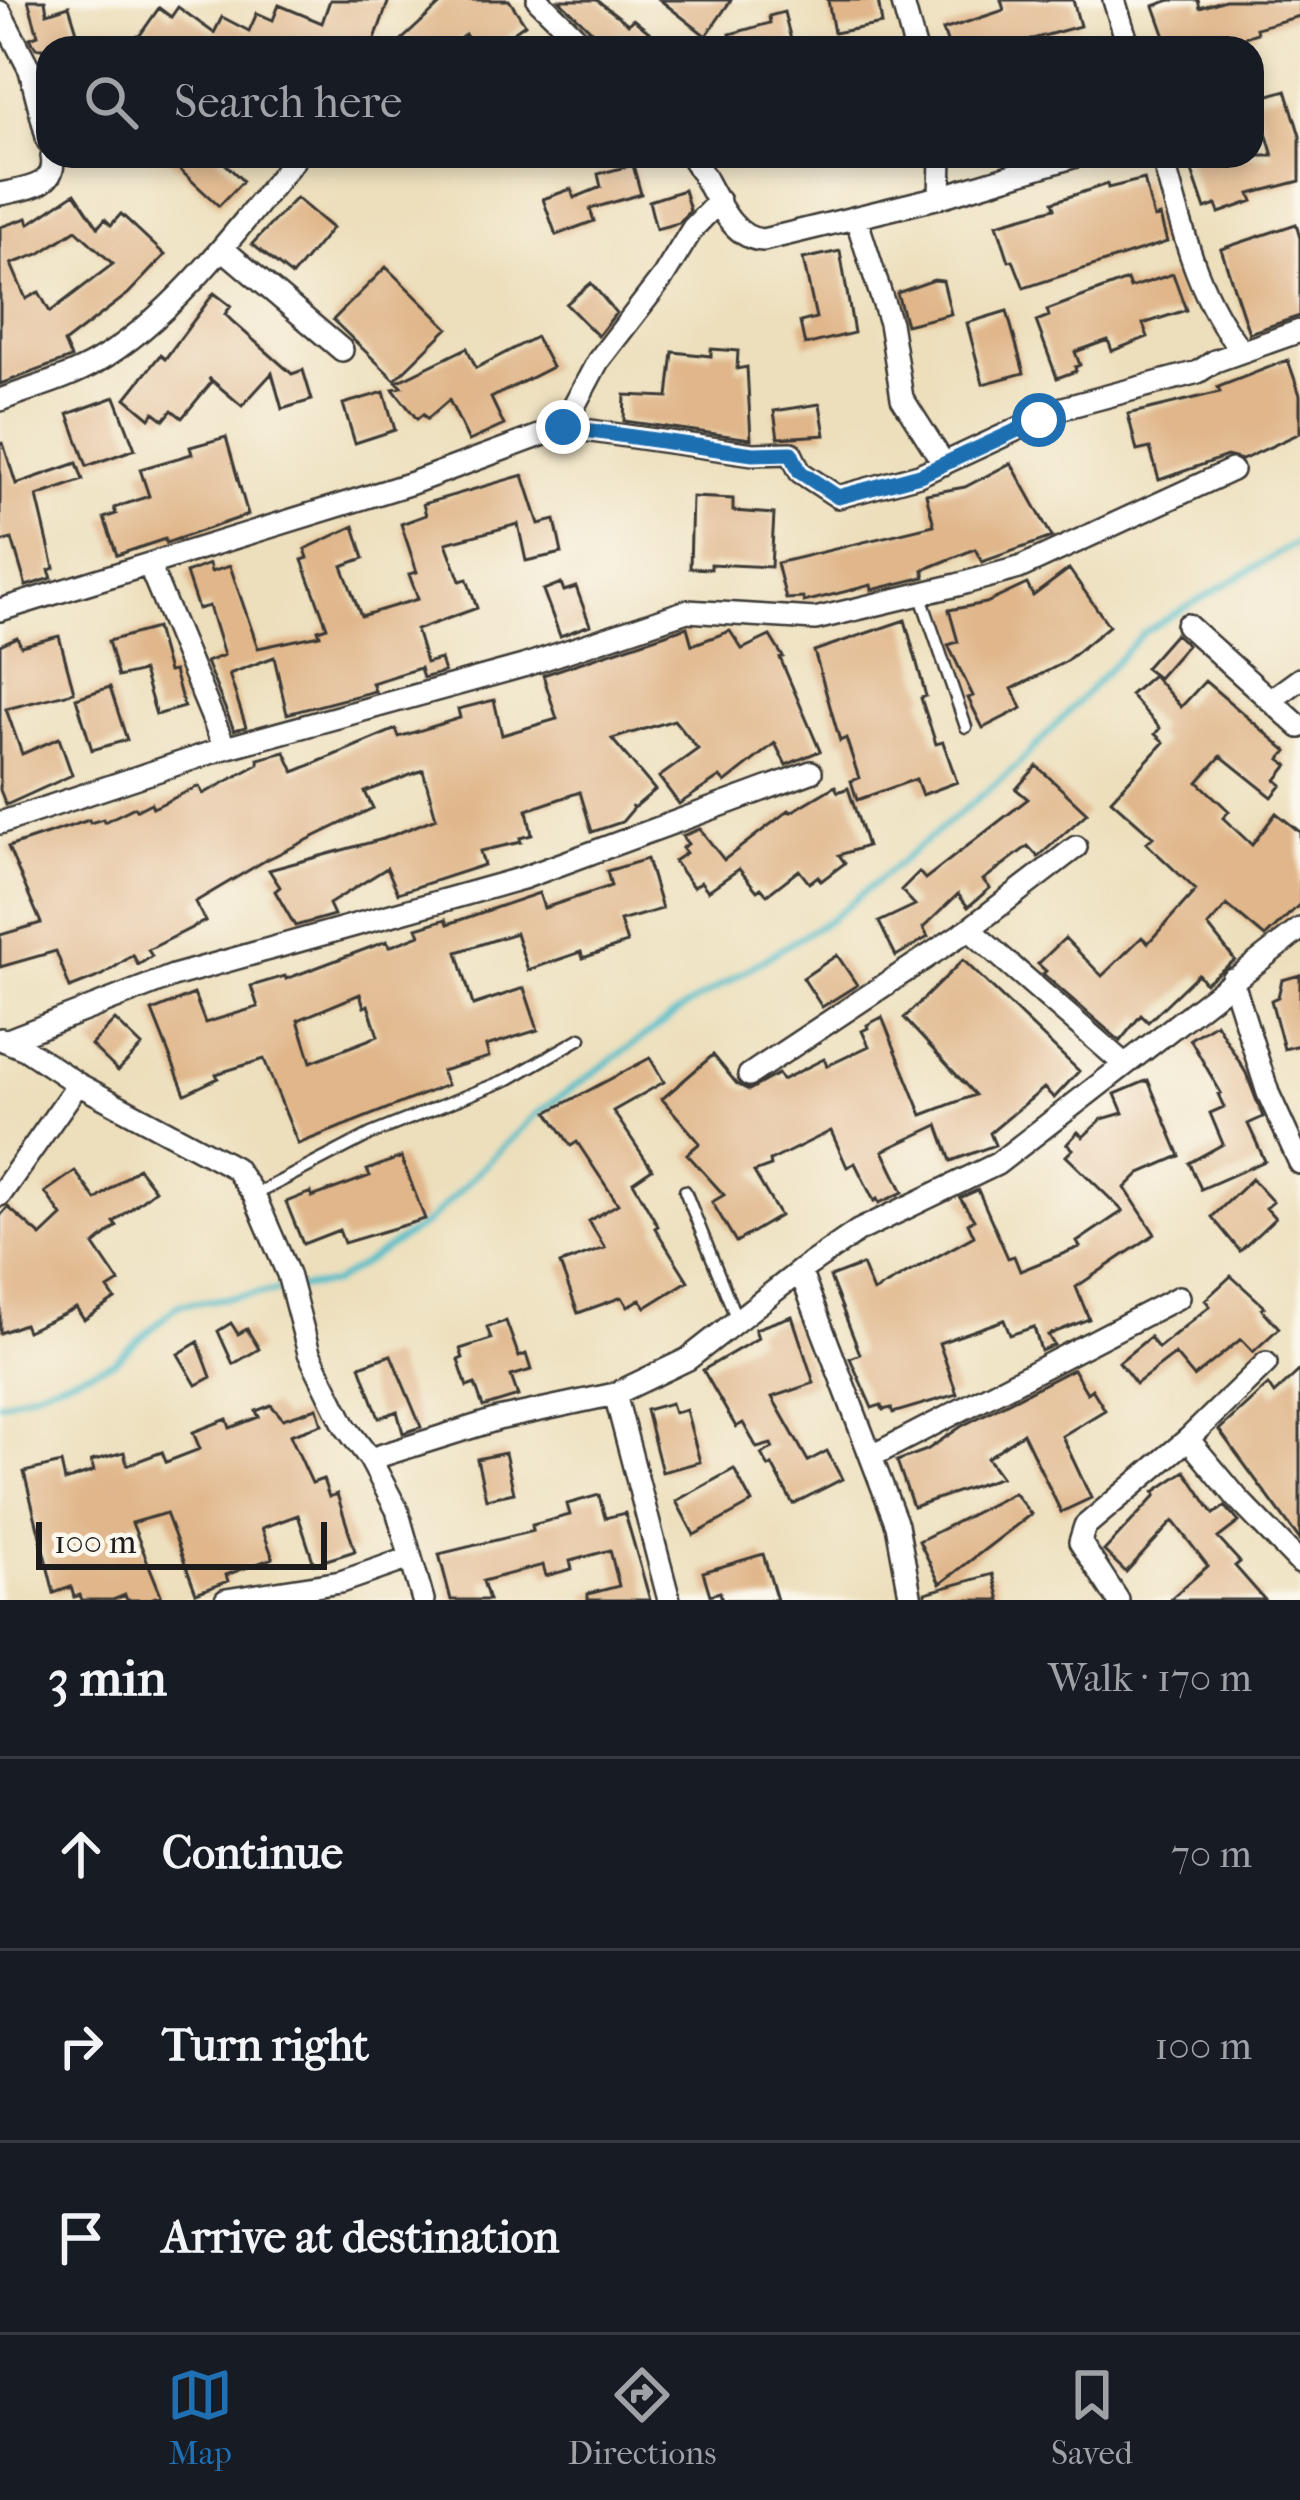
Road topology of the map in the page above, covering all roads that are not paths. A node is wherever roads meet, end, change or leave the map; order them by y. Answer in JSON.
{"nodes":[{"id":1,"x":538,"y":0,"type":"edge"},
{"id":2,"x":902,"y":0,"type":"edge"},
{"id":3,"x":1120,"y":2,"type":"edge"},
{"id":4,"x":0,"y":12,"type":"edge"},
{"id":5,"x":575,"y":36,"type":"edge"},
{"id":6,"x":912,"y":36,"type":"edge"},
{"id":7,"x":1127,"y":36,"type":"edge"},
{"id":8,"x":36,"y":94,"type":"edge"},
{"id":9,"x":54,"y":168,"type":"edge"},
{"id":10,"x":287,"y":168,"type":"edge"},
{"id":11,"x":698,"y":168,"type":"edge"},
{"id":12,"x":941,"y":168,"type":"edge"},
{"id":13,"x":1036,"y":168,"type":"edge"},
{"id":14,"x":1165,"y":168,"type":"edge"},
{"id":15,"x":0,"y":194,"type":"edge"},
{"id":16,"x":940,"y":197,"type":"junction"},
{"id":17,"x":719,"y":201,"type":"junction"},
{"id":18,"x":856,"y":218,"type":"junction"},
{"id":19,"x":223,"y":249,"type":"junction"},
{"id":20,"x":1300,"y":331,"type":"edge"},
{"id":21,"x":342,"y":350,"type":"dead end"},
{"id":22,"x":1241,"y":350,"type":"junction"},
{"id":23,"x":0,"y":400,"type":"edge"},
{"id":24,"x":563,"y":427,"type":"junction"},
{"id":25,"x":944,"y":464,"type":"junction"},
{"id":26,"x":1232,"y":470,"type":"dead end"},
{"id":27,"x":149,"y":565,"type":"junction"},
{"id":28,"x":920,"y":594,"type":"junction"},
{"id":29,"x":0,"y":610,"type":"edge"},
{"id":30,"x":1187,"y":625,"type":"dead end"},
{"id":31,"x":1300,"y":679,"type":"edge"},
{"id":32,"x":1271,"y":700,"type":"junction"},
{"id":33,"x":966,"y":727,"type":"dead end"},
{"id":34,"x":1300,"y":727,"type":"edge"},
{"id":35,"x":225,"y":748,"type":"junction"},
{"id":36,"x":811,"y":772,"type":"dead end"},
{"id":37,"x":0,"y":823,"type":"edge"},
{"id":38,"x":1076,"y":847,"type":"dead end"},
{"id":39,"x":969,"y":929,"type":"junction"},
{"id":40,"x":1300,"y":929,"type":"edge"},
{"id":41,"x":1232,"y":979,"type":"junction"},
{"id":42,"x":581,"y":1038,"type":"dead end"},
{"id":43,"x":3,"y":1040,"type":"edge"},
{"id":44,"x":1124,"y":1064,"type":"junction"},
{"id":45,"x":748,"y":1075,"type":"dead end"},
{"id":46,"x":78,"y":1084,"type":"junction"},
{"id":47,"x":1300,"y":1163,"type":"edge"},
{"id":48,"x":685,"y":1191,"type":"dead end"},
{"id":49,"x":0,"y":1195,"type":"edge"},
{"id":50,"x":254,"y":1195,"type":"junction"},
{"id":51,"x":800,"y":1270,"type":"junction"},
{"id":52,"x":1179,"y":1297,"type":"dead end"},
{"id":53,"x":736,"y":1320,"type":"junction"},
{"id":54,"x":1266,"y":1363,"type":"dead end"},
{"id":55,"x":615,"y":1394,"type":"junction"},
{"id":56,"x":1188,"y":1438,"type":"junction"},
{"id":57,"x":872,"y":1456,"type":"junction"},
{"id":58,"x":370,"y":1459,"type":"junction"},
{"id":59,"x":410,"y":1558,"type":"junction"},
{"id":60,"x":1300,"y":1563,"type":"edge"},
{"id":61,"x":226,"y":1600,"type":"edge"},
{"id":62,"x":423,"y":1600,"type":"edge"},
{"id":63,"x":669,"y":1600,"type":"edge"},
{"id":64,"x":911,"y":1600,"type":"edge"},
{"id":65,"x":1118,"y":1600,"type":"edge"}],
"edges":[{"from":1,"to":5,"type":"street"},
{"from":2,"to":6,"type":"street"},
{"from":3,"to":7,"type":"street"},
{"from":4,"to":8,"type":"street"},
{"from":9,"to":15,"type":"street"},
{"from":10,"to":19,"type":"street"},
{"from":11,"to":17,"type":"street"},
{"from":12,"to":16,"type":"street"},
{"from":13,"to":16,"type":"street"},
{"from":14,"to":22,"type":"street"},
{"from":16,"to":18,"type":"street"},
{"from":17,"to":18,"type":"street"},
{"from":17,"to":24,"type":"street"},
{"from":18,"to":25,"type":"street"},
{"from":19,"to":21,"type":"street"},
{"from":19,"to":23,"type":"street"},
{"from":20,"to":22,"type":"street"},
{"from":22,"to":25,"type":"street"},
{"from":24,"to":25,"type":"street"},
{"from":24,"to":27,"type":"street"},
{"from":26,"to":28,"type":"street"},
{"from":27,"to":29,"type":"street"},
{"from":27,"to":35,"type":"street"},
{"from":28,"to":33,"type":"lane"},
{"from":28,"to":35,"type":"street"},
{"from":30,"to":32,"type":"street"},
{"from":31,"to":32,"type":"street"},
{"from":32,"to":34,"type":"street"},
{"from":35,"to":37,"type":"street"},
{"from":36,"to":43,"type":"street"},
{"from":38,"to":39,"type":"street"},
{"from":39,"to":44,"type":"street"},
{"from":39,"to":45,"type":"street"},
{"from":40,"to":41,"type":"street"},
{"from":41,"to":44,"type":"street"},
{"from":41,"to":47,"type":"street"},
{"from":42,"to":50,"type":"lane"},
{"from":43,"to":46,"type":"street"},
{"from":44,"to":51,"type":"street"},
{"from":46,"to":49,"type":"street"},
{"from":46,"to":50,"type":"street"},
{"from":48,"to":53,"type":"lane"},
{"from":50,"to":58,"type":"street"},
{"from":51,"to":53,"type":"street"},
{"from":51,"to":57,"type":"street"},
{"from":52,"to":57,"type":"street"},
{"from":53,"to":55,"type":"street"},
{"from":54,"to":56,"type":"street"},
{"from":55,"to":58,"type":"street"},
{"from":55,"to":63,"type":"street"},
{"from":56,"to":60,"type":"street"},
{"from":56,"to":65,"type":"street"},
{"from":57,"to":64,"type":"street"},
{"from":58,"to":59,"type":"street"},
{"from":59,"to":61,"type":"street"},
{"from":59,"to":62,"type":"street"}]}
